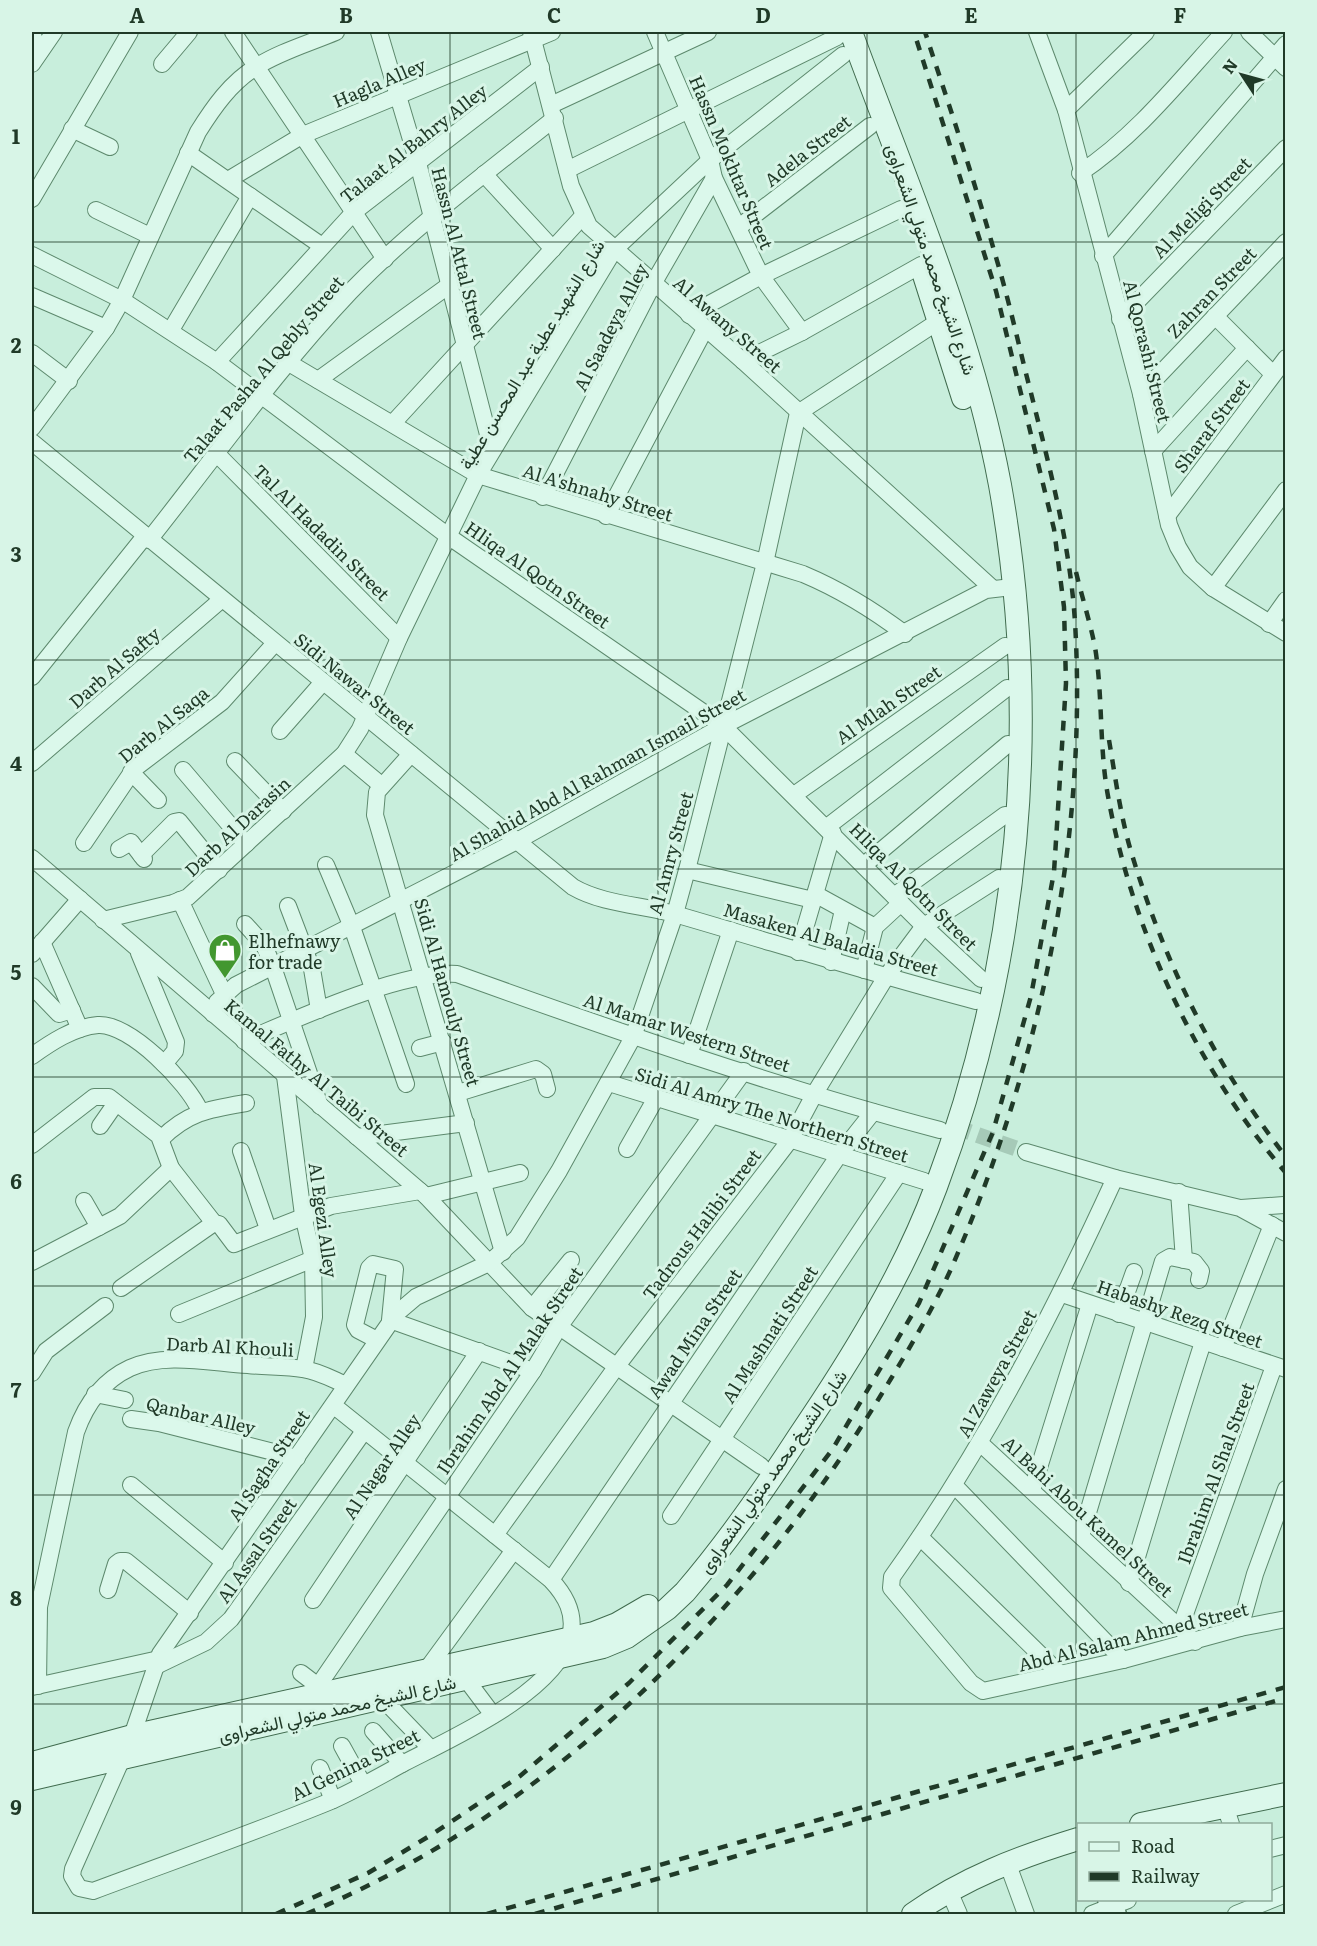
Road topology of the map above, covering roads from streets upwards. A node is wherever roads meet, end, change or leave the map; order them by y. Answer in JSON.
{"nodes":[{"id":1,"x":32,"y":32,"type":"edge"},
{"id":2,"x":54,"y":32,"type":"edge"},
{"id":3,"x":130,"y":32,"type":"edge"},
{"id":4,"x":189,"y":32,"type":"edge"},
{"id":5,"x":233,"y":32,"type":"edge"},
{"id":6,"x":336,"y":32,"type":"edge"},
{"id":7,"x":379,"y":32,"type":"edge"},
{"id":8,"x":552,"y":32,"type":"edge"},
{"id":9,"x":655,"y":32,"type":"edge"},
{"id":10,"x":708,"y":32,"type":"edge"},
{"id":11,"x":1037,"y":32,"type":"edge"},
{"id":12,"x":1146,"y":32,"type":"edge"},
{"id":13,"x":1224,"y":32,"type":"edge"},
{"id":14,"x":1249,"y":32,"type":"edge"},
{"id":15,"x":532,"y":35,"type":"edge"},
{"id":16,"x":842,"y":39,"type":"edge"},
{"id":17,"x":1286,"y":44,"type":"edge"},
{"id":18,"x":664,"y":52,"type":"junction"},
{"id":19,"x":35,"y":58,"type":"edge"},
{"id":20,"x":1280,"y":63,"type":"edge"},
{"id":21,"x":162,"y":64,"type":"dead end"},
{"id":22,"x":256,"y":66,"type":"junction"},
{"id":23,"x":541,"y":67,"type":"junction"},
{"id":24,"x":398,"y":96,"type":"junction"},
{"id":25,"x":1066,"y":110,"type":"junction"},
{"id":26,"x":553,"y":111,"type":"junction"},
{"id":27,"x":689,"y":111,"type":"junction"},
{"id":28,"x":870,"y":126,"type":"junction"},
{"id":29,"x":72,"y":129,"type":"junction"},
{"id":30,"x":303,"y":135,"type":"junction"},
{"id":31,"x":110,"y":147,"type":"dead end"},
{"id":32,"x":1286,"y":148,"type":"edge"},
{"id":33,"x":188,"y":153,"type":"junction"},
{"id":34,"x":710,"y":160,"type":"junction"},
{"id":35,"x":418,"y":163,"type":"junction"},
{"id":36,"x":567,"y":170,"type":"junction"},
{"id":37,"x":1080,"y":172,"type":"junction"},
{"id":38,"x":484,"y":174,"type":"junction"},
{"id":39,"x":714,"y":178,"type":"junction"},
{"id":40,"x":228,"y":180,"type":"junction"},
{"id":41,"x":250,"y":196,"type":"junction"},
{"id":42,"x":32,"y":200,"type":"edge"},
{"id":43,"x":901,"y":208,"type":"junction"},
{"id":44,"x":96,"y":210,"type":"dead end"},
{"id":45,"x":354,"y":212,"type":"junction"},
{"id":46,"x":583,"y":216,"type":"junction"},
{"id":47,"x":431,"y":219,"type":"junction"},
{"id":48,"x":739,"y":227,"type":"junction"},
{"id":49,"x":150,"y":236,"type":"junction"},
{"id":50,"x":1286,"y":242,"type":"edge"},
{"id":51,"x":322,"y":246,"type":"junction"},
{"id":52,"x":554,"y":249,"type":"junction"},
{"id":53,"x":614,"y":250,"type":"junction"},
{"id":54,"x":32,"y":255,"type":"edge"},
{"id":55,"x":1103,"y":256,"type":"junction"},
{"id":56,"x":385,"y":259,"type":"junction"},
{"id":57,"x":921,"y":265,"type":"junction"},
{"id":58,"x":762,"y":276,"type":"junction"},
{"id":59,"x":653,"y":284,"type":"junction"},
{"id":60,"x":448,"y":286,"type":"junction"},
{"id":61,"x":32,"y":297,"type":"edge"},
{"id":62,"x":122,"y":300,"type":"junction"},
{"id":63,"x":689,"y":315,"type":"junction"},
{"id":64,"x":1215,"y":316,"type":"junction"},
{"id":65,"x":1120,"y":319,"type":"junction"},
{"id":66,"x":939,"y":321,"type":"junction"},
{"id":67,"x":106,"y":328,"type":"junction"},
{"id":68,"x":705,"y":329,"type":"junction"},
{"id":69,"x":171,"y":330,"type":"junction"},
{"id":70,"x":802,"y":332,"type":"junction"},
{"id":71,"x":464,"y":348,"type":"junction"},
{"id":72,"x":1247,"y":348,"type":"junction"},
{"id":73,"x":32,"y":353,"type":"edge"},
{"id":74,"x":1286,"y":358,"type":"edge"},
{"id":75,"x":743,"y":361,"type":"junction"},
{"id":76,"x":218,"y":362,"type":"junction"},
{"id":77,"x":289,"y":363,"type":"junction"},
{"id":78,"x":1273,"y":375,"type":"junction"},
{"id":79,"x":318,"y":380,"type":"junction"},
{"id":80,"x":69,"y":381,"type":"junction"},
{"id":81,"x":264,"y":394,"type":"junction"},
{"id":82,"x":1141,"y":394,"type":"junction"},
{"id":83,"x":798,"y":413,"type":"junction"},
{"id":84,"x":393,"y":423,"type":"junction"},
{"id":85,"x":32,"y":428,"type":"edge"},
{"id":86,"x":32,"y":442,"type":"edge"},
{"id":87,"x":492,"y":450,"type":"junction"},
{"id":88,"x":1153,"y":451,"type":"junction"},
{"id":89,"x":217,"y":454,"type":"junction"},
{"id":90,"x":478,"y":475,"type":"junction"},
{"id":91,"x":1286,"y":490,"type":"edge"},
{"id":92,"x":543,"y":496,"type":"junction"},
{"id":93,"x":606,"y":516,"type":"junction"},
{"id":94,"x":1167,"y":516,"type":"junction"},
{"id":95,"x":448,"y":536,"type":"junction"},
{"id":96,"x":147,"y":538,"type":"junction"},
{"id":97,"x":765,"y":563,"type":"junction"},
{"id":98,"x":1001,"y":587,"type":"junction"},
{"id":99,"x":1214,"y":588,"type":"junction"},
{"id":100,"x":221,"y":600,"type":"junction"},
{"id":101,"x":1286,"y":600,"type":"edge"},
{"id":102,"x":1269,"y":624,"type":"junction"},
{"id":103,"x":1286,"y":633,"type":"edge"},
{"id":104,"x":905,"y":634,"type":"junction"},
{"id":105,"x":399,"y":638,"type":"junction"},
{"id":106,"x":275,"y":643,"type":"junction"},
{"id":107,"x":1005,"y":646,"type":"junction"},
{"id":108,"x":32,"y":677,"type":"edge"},
{"id":109,"x":323,"y":682,"type":"junction"},
{"id":110,"x":1007,"y":688,"type":"junction"},
{"id":111,"x":365,"y":715,"type":"junction"},
{"id":112,"x":723,"y":726,"type":"junction"},
{"id":113,"x":280,"y":731,"type":"dead end"},
{"id":114,"x":1008,"y":744,"type":"junction"},
{"id":115,"x":344,"y":754,"type":"junction"},
{"id":116,"x":411,"y":754,"type":"junction"},
{"id":117,"x":235,"y":761,"type":"dead end"},
{"id":118,"x":32,"y":763,"type":"edge"},
{"id":119,"x":183,"y":770,"type":"dead end"},
{"id":120,"x":131,"y":772,"type":"junction"},
{"id":121,"x":381,"y":785,"type":"junction"},
{"id":122,"x":794,"y":795,"type":"junction"},
{"id":123,"x":158,"y":800,"type":"dead end"},
{"id":124,"x":283,"y":810,"type":"junction"},
{"id":125,"x":1005,"y":815,"type":"junction"},
{"id":126,"x":830,"y":830,"type":"junction"},
{"id":127,"x":518,"y":841,"type":"junction"},
{"id":128,"x":84,"y":843,"type":"dead end"},
{"id":129,"x":246,"y":844,"type":"junction"},
{"id":130,"x":119,"y":849,"type":"dead end"},
{"id":131,"x":32,"y":858,"type":"edge"},
{"id":132,"x":326,"y":865,"type":"dead end"},
{"id":133,"x":864,"y":865,"type":"junction"},
{"id":134,"x":219,"y":870,"type":"junction"},
{"id":135,"x":687,"y":870,"type":"junction"},
{"id":136,"x":999,"y":878,"type":"junction"},
{"id":137,"x":814,"y":897,"type":"junction"},
{"id":138,"x":80,"y":898,"type":"junction"},
{"id":139,"x":180,"y":900,"type":"junction"},
{"id":140,"x":898,"y":900,"type":"junction"},
{"id":141,"x":401,"y":902,"type":"junction"},
{"id":142,"x":288,"y":906,"type":"dead end"},
{"id":143,"x":843,"y":910,"type":"junction"},
{"id":144,"x":675,"y":914,"type":"junction"},
{"id":145,"x":103,"y":920,"type":"junction"},
{"id":146,"x":245,"y":924,"type":"dead end"},
{"id":147,"x":924,"y":926,"type":"junction"},
{"id":148,"x":32,"y":927,"type":"edge"},
{"id":149,"x":352,"y":927,"type":"junction"},
{"id":150,"x":875,"y":927,"type":"junction"},
{"id":151,"x":731,"y":930,"type":"junction"},
{"id":152,"x":40,"y":944,"type":"edge"},
{"id":153,"x":137,"y":950,"type":"junction"},
{"id":154,"x":305,"y":951,"type":"junction"},
{"id":155,"x":798,"y":952,"type":"junction"},
{"id":156,"x":831,"y":962,"type":"junction"},
{"id":157,"x":273,"y":967,"type":"junction"},
{"id":158,"x":864,"y":970,"type":"junction"},
{"id":159,"x":424,"y":977,"type":"junction"},
{"id":160,"x":886,"y":977,"type":"junction"},
{"id":161,"x":32,"y":986,"type":"edge"},
{"id":162,"x":979,"y":990,"type":"junction"},
{"id":163,"x":374,"y":992,"type":"junction"},
{"id":164,"x":224,"y":994,"type":"junction"},
{"id":165,"x":72,"y":1010,"type":"junction"},
{"id":166,"x":320,"y":1010,"type":"junction"},
{"id":167,"x":213,"y":1014,"type":"junction"},
{"id":168,"x":293,"y":1021,"type":"junction"},
{"id":169,"x":80,"y":1029,"type":"junction"},
{"id":170,"x":633,"y":1037,"type":"junction"},
{"id":171,"x":244,"y":1041,"type":"junction"},
{"id":172,"x":443,"y":1042,"type":"junction"},
{"id":173,"x":420,"y":1048,"type":"dead end"},
{"id":174,"x":689,"y":1055,"type":"junction"},
{"id":175,"x":32,"y":1056,"type":"edge"},
{"id":176,"x":165,"y":1064,"type":"junction"},
{"id":177,"x":744,"y":1071,"type":"junction"},
{"id":178,"x":285,"y":1076,"type":"junction"},
{"id":179,"x":609,"y":1083,"type":"junction"},
{"id":180,"x":405,"y":1084,"type":"dead end"},
{"id":181,"x":547,"y":1089,"type":"dead end"},
{"id":182,"x":458,"y":1093,"type":"junction"},
{"id":183,"x":815,"y":1093,"type":"junction"},
{"id":184,"x":656,"y":1098,"type":"junction"},
{"id":185,"x":246,"y":1102,"type":"dead end"},
{"id":186,"x":116,"y":1103,"type":"junction"},
{"id":187,"x":320,"y":1106,"type":"junction"},
{"id":188,"x":200,"y":1111,"type":"junction"},
{"id":189,"x":873,"y":1112,"type":"junction"},
{"id":190,"x":711,"y":1115,"type":"junction"},
{"id":191,"x":466,"y":1123,"type":"junction"},
{"id":192,"x":100,"y":1126,"type":"dead end"},
{"id":193,"x":940,"y":1130,"type":"junction"},
{"id":194,"x":357,"y":1137,"type":"junction"},
{"id":195,"x":160,"y":1139,"type":"junction"},
{"id":196,"x":790,"y":1140,"type":"junction"},
{"id":197,"x":32,"y":1145,"type":"edge"},
{"id":198,"x":627,"y":1149,"type":"dead end"},
{"id":199,"x":240,"y":1151,"type":"dead end"},
{"id":200,"x":1026,"y":1152,"type":"tunnel mouth"},
{"id":201,"x":839,"y":1155,"type":"junction"},
{"id":202,"x":171,"y":1168,"type":"junction"},
{"id":203,"x":520,"y":1173,"type":"dead end"},
{"id":204,"x":899,"y":1173,"type":"junction"},
{"id":205,"x":1115,"y":1178,"type":"junction"},
{"id":206,"x":924,"y":1181,"type":"junction"},
{"id":207,"x":483,"y":1182,"type":"junction"},
{"id":208,"x":1179,"y":1192,"type":"junction"},
{"id":209,"x":423,"y":1193,"type":"junction"},
{"id":210,"x":84,"y":1201,"type":"dead end"},
{"id":211,"x":1284,"y":1205,"type":"dead end"},
{"id":212,"x":1240,"y":1208,"type":"junction"},
{"id":213,"x":303,"y":1215,"type":"junction"},
{"id":214,"x":214,"y":1223,"type":"junction"},
{"id":215,"x":99,"y":1227,"type":"junction"},
{"id":216,"x":268,"y":1229,"type":"junction"},
{"id":217,"x":1279,"y":1229,"type":"edge"},
{"id":218,"x":503,"y":1252,"type":"junction"},
{"id":219,"x":33,"y":1257,"type":"edge"},
{"id":220,"x":313,"y":1259,"type":"junction"},
{"id":221,"x":571,"y":1260,"type":"dead end"},
{"id":222,"x":1184,"y":1260,"type":"junction"},
{"id":223,"x":489,"y":1263,"type":"junction"},
{"id":224,"x":1134,"y":1272,"type":"dead end"},
{"id":225,"x":1199,"y":1280,"type":"dead end"},
{"id":226,"x":121,"y":1288,"type":"dead end"},
{"id":227,"x":1062,"y":1294,"type":"junction"},
{"id":228,"x":1090,"y":1304,"type":"junction"},
{"id":229,"x":105,"y":1306,"type":"dead end"},
{"id":230,"x":532,"y":1308,"type":"junction"},
{"id":231,"x":179,"y":1314,"type":"dead end"},
{"id":232,"x":1119,"y":1314,"type":"junction"},
{"id":233,"x":390,"y":1320,"type":"junction"},
{"id":234,"x":1145,"y":1323,"type":"junction"},
{"id":235,"x":559,"y":1327,"type":"junction"},
{"id":236,"x":377,"y":1340,"type":"junction"},
{"id":237,"x":1203,"y":1342,"type":"junction"},
{"id":238,"x":1223,"y":1348,"type":"junction"},
{"id":239,"x":478,"y":1352,"type":"junction"},
{"id":240,"x":617,"y":1366,"type":"junction"},
{"id":241,"x":1280,"y":1367,"type":"edge"},
{"id":242,"x":304,"y":1369,"type":"junction"},
{"id":243,"x":533,"y":1371,"type":"junction"},
{"id":244,"x":32,"y":1373,"type":"edge"},
{"id":245,"x":346,"y":1385,"type":"junction"},
{"id":246,"x":95,"y":1394,"type":"junction"},
{"id":247,"x":124,"y":1400,"type":"dead end"},
{"id":248,"x":670,"y":1402,"type":"junction"},
{"id":249,"x":333,"y":1406,"type":"junction"},
{"id":250,"x":131,"y":1419,"type":"dead end"},
{"id":251,"x":364,"y":1431,"type":"junction"},
{"id":252,"x":722,"y":1440,"type":"junction"},
{"id":253,"x":981,"y":1443,"type":"junction"},
{"id":254,"x":297,"y":1458,"type":"junction"},
{"id":255,"x":406,"y":1464,"type":"junction"},
{"id":256,"x":761,"y":1467,"type":"junction"},
{"id":257,"x":131,"y":1485,"type":"dead end"},
{"id":258,"x":954,"y":1485,"type":"junction"},
{"id":259,"x":1286,"y":1489,"type":"edge"},
{"id":260,"x":1032,"y":1490,"type":"junction"},
{"id":261,"x":447,"y":1497,"type":"junction"},
{"id":262,"x":671,"y":1516,"type":"dead end"},
{"id":263,"x":495,"y":1535,"type":"junction"},
{"id":264,"x":1081,"y":1536,"type":"junction"},
{"id":265,"x":920,"y":1537,"type":"junction"},
{"id":266,"x":514,"y":1550,"type":"junction"},
{"id":267,"x":225,"y":1563,"type":"junction"},
{"id":268,"x":551,"y":1580,"type":"junction"},
{"id":269,"x":1129,"y":1583,"type":"junction"},
{"id":270,"x":108,"y":1590,"type":"dead end"},
{"id":271,"x":313,"y":1600,"type":"dead end"},
{"id":272,"x":190,"y":1613,"type":"junction"},
{"id":273,"x":1286,"y":1619,"type":"edge"},
{"id":274,"x":1180,"y":1628,"type":"junction"},
{"id":275,"x":1240,"y":1628,"type":"junction"},
{"id":276,"x":569,"y":1639,"type":"junction"},
{"id":277,"x":1195,"y":1642,"type":"junction"},
{"id":278,"x":558,"y":1660,"type":"junction"},
{"id":279,"x":1123,"y":1660,"type":"junction"},
{"id":280,"x":158,"y":1663,"type":"junction"},
{"id":281,"x":427,"y":1669,"type":"junction"},
{"id":282,"x":301,"y":1673,"type":"dead end"},
{"id":283,"x":1060,"y":1674,"type":"junction"},
{"id":284,"x":466,"y":1679,"type":"junction"},
{"id":285,"x":35,"y":1686,"type":"edge"},
{"id":286,"x":315,"y":1691,"type":"junction"},
{"id":287,"x":991,"y":1691,"type":"joint"},
{"id":288,"x":381,"y":1697,"type":"junction"},
{"id":289,"x":493,"y":1715,"type":"junction"},
{"id":290,"x":374,"y":1731,"type":"dead end"},
{"id":291,"x":132,"y":1736,"type":"junction"},
{"id":292,"x":342,"y":1746,"type":"dead end"},
{"id":293,"x":431,"y":1749,"type":"junction"},
{"id":294,"x":123,"y":1757,"type":"junction"},
{"id":295,"x":32,"y":1763,"type":"edge"},
{"id":296,"x":402,"y":1764,"type":"junction"},
{"id":297,"x":320,"y":1768,"type":"dead end"},
{"id":298,"x":32,"y":1779,"type":"edge"},
{"id":299,"x":363,"y":1785,"type":"junction"},
{"id":300,"x":1286,"y":1794,"type":"edge"},
{"id":301,"x":333,"y":1800,"type":"junction"},
{"id":302,"x":1228,"y":1815,"type":"edge"},
{"id":303,"x":1152,"y":1823,"type":"edge"},
{"id":304,"x":1077,"y":1839,"type":"edge"},
{"id":305,"x":1006,"y":1862,"type":"junction"},
{"id":306,"x":73,"y":1869,"type":"joint"},
{"id":307,"x":949,"y":1891,"type":"junction"},
{"id":308,"x":1286,"y":1894,"type":"edge"},
{"id":309,"x":1262,"y":1906,"type":"edge"},
{"id":310,"x":913,"y":1914,"type":"edge"},
{"id":311,"x":959,"y":1914,"type":"edge"},
{"id":312,"x":1026,"y":1914,"type":"edge"},
{"id":313,"x":1236,"y":1914,"type":"edge"}],
"edges":[{"from":1,"to":19,"type":"street"},
{"from":2,"to":19,"type":"street"},
{"from":3,"to":29,"type":"street"},
{"from":4,"to":21,"type":"street"},
{"from":5,"to":22,"type":"street"},
{"from":6,"to":22,"type":"street"},
{"from":7,"to":24,"type":"street","name":"Hassn Al Attal Street"},
{"from":8,"to":15,"type":"street","name":"Hagla Alley"},
{"from":9,"to":18,"type":"street","name":"Hassn Mokhtar Street"},
{"from":10,"to":18,"type":"street","name":"Talaat Pasha Al Qebly Street"},
{"from":11,"to":25,"type":"street","name":"Al Qorashi Street"},
{"from":12,"to":25,"type":"street"},
{"from":13,"to":37,"type":"street"},
{"from":14,"to":20,"type":"street"},
{"from":15,"to":23,"type":"street","name":"Al Awany Street"},
{"from":15,"to":24,"type":"street","name":"Hagla Alley"},
{"from":16,"to":27,"type":"street"},
{"from":16,"to":28,"type":"street","name":"شارع الشيخ محمد متولي الشعراوى"},
{"from":16,"to":34,"type":"street","name":"شارع الشهيد عطية عبد المحسن عطية"},
{"from":16,"to":98,"type":"street","name":"شارع الشيخ محمد متولي الشعراوى"},
{"from":17,"to":20,"type":"street"},
{"from":18,"to":26,"type":"street","name":"Talaat Pasha Al Qebly Street"},
{"from":18,"to":27,"type":"street","name":"Hassn Mokhtar Street"},
{"from":20,"to":55,"type":"street"},
{"from":22,"to":30,"type":"street"},
{"from":22,"to":33,"type":"street"},
{"from":23,"to":26,"type":"street","name":"Al Awany Street"},
{"from":23,"to":35,"type":"street","name":"Talaat Al Bahry Alley"},
{"from":24,"to":30,"type":"street","name":"Hagla Alley"},
{"from":24,"to":35,"type":"street","name":"Hassn Al Attal Street"},
{"from":25,"to":37,"type":"street","name":"Al Qorashi Street"},
{"from":26,"to":36,"type":"street","name":"Al Awany Street"},
{"from":26,"to":38,"type":"street","name":"Talaat Pasha Al Qebly Street"},
{"from":27,"to":34,"type":"street","name":"Hassn Mokhtar Street"},
{"from":27,"to":36,"type":"street"},
{"from":28,"to":43,"type":"street","name":"شارع الشيخ محمد متولي الشعراوى"},
{"from":28,"to":48,"type":"street","name":"Adela Street"},
{"from":29,"to":31,"type":"street"},
{"from":29,"to":42,"type":"street"},
{"from":30,"to":40,"type":"street","name":"Hagla Alley"},
{"from":30,"to":45,"type":"street"},
{"from":32,"to":65,"type":"street","name":"Al Meligi Street"},
{"from":33,"to":40,"type":"street"},
{"from":33,"to":49,"type":"street"},
{"from":34,"to":39,"type":"street","name":"Hassn Mokhtar Street"},
{"from":34,"to":53,"type":"street","name":"شارع الشهيد عطية عبد المحسن عطية"},
{"from":35,"to":45,"type":"street","name":"Talaat Al Bahry Alley"},
{"from":35,"to":47,"type":"street","name":"Hassn Al Attal Street"},
{"from":36,"to":46,"type":"street","name":"Al Awany Street"},
{"from":37,"to":55,"type":"street","name":"Al Qorashi Street"},
{"from":38,"to":47,"type":"street","name":"Talaat Pasha Al Qebly Street"},
{"from":38,"to":52,"type":"street"},
{"from":39,"to":48,"type":"street","name":"Hassn Mokhtar Street"},
{"from":39,"to":59,"type":"street","name":"Al Saadeya Alley"},
{"from":40,"to":41,"type":"street"},
{"from":41,"to":51,"type":"street"},
{"from":41,"to":69,"type":"street"},
{"from":43,"to":57,"type":"street","name":"شارع الشيخ محمد متولي الشعراوى"},
{"from":43,"to":58,"type":"street"},
{"from":44,"to":49,"type":"street"},
{"from":45,"to":51,"type":"street","name":"Talaat Al Bahry Alley"},
{"from":45,"to":56,"type":"street"},
{"from":46,"to":52,"type":"street"},
{"from":46,"to":53,"type":"street","name":"Al Awany Street"},
{"from":47,"to":56,"type":"street","name":"Talaat Pasha Al Qebly Street"},
{"from":47,"to":60,"type":"street","name":"Hassn Al Attal Street"},
{"from":48,"to":58,"type":"street","name":"Hassn Mokhtar Street"},
{"from":49,"to":62,"type":"street"},
{"from":50,"to":64,"type":"street","name":"Zahran Street"},
{"from":51,"to":76,"type":"street","name":"Talaat Al Bahry Alley"},
{"from":52,"to":71,"type":"street"},
{"from":53,"to":59,"type":"street","name":"Al Awany Street"},
{"from":53,"to":87,"type":"street","name":"شارع الشهيد عطية عبد المحسن عطية"},
{"from":54,"to":62,"type":"street","name":"Hliqa Al Qotn Street"},
{"from":55,"to":65,"type":"street","name":"Al Qorashi Street"},
{"from":56,"to":77,"type":"street","name":"Talaat Pasha Al Qebly Street"},
{"from":57,"to":66,"type":"street","name":"شارع الشيخ محمد متولي الشعراوى"},
{"from":57,"to":70,"type":"street"},
{"from":58,"to":63,"type":"street"},
{"from":58,"to":70,"type":"street","name":"Hassn Mokhtar Street"},
{"from":59,"to":63,"type":"street","name":"Al Awany Street"},
{"from":59,"to":92,"type":"street","name":"Al Saadeya Alley"},
{"from":60,"to":71,"type":"street","name":"Hassn Al Attal Street"},
{"from":60,"to":79,"type":"street"},
{"from":61,"to":67,"type":"street"},
{"from":62,"to":67,"type":"street"},
{"from":62,"to":69,"type":"street","name":"Hliqa Al Qotn Street"},
{"from":63,"to":68,"type":"street","name":"Al Awany Street"},
{"from":64,"to":72,"type":"street"},
{"from":64,"to":82,"type":"street","name":"Zahran Street"},
{"from":65,"to":82,"type":"street","name":"Al Qorashi Street"},
{"from":66,"to":83,"type":"street"},
{"from":66,"to":98,"type":"street","name":"شارع الشيخ محمد متولي الشعراوى"},
{"from":67,"to":80,"type":"street"},
{"from":68,"to":75,"type":"street","name":"Al Awany Street"},
{"from":68,"to":93,"type":"street"},
{"from":69,"to":76,"type":"street","name":"Hliqa Al Qotn Street"},
{"from":70,"to":75,"type":"street"},
{"from":71,"to":84,"type":"street"},
{"from":71,"to":87,"type":"street","name":"Hassn Al Attal Street"},
{"from":72,"to":78,"type":"street"},
{"from":72,"to":88,"type":"street"},
{"from":73,"to":80,"type":"street"},
{"from":74,"to":78,"type":"street","name":"Sharaf Street"},
{"from":75,"to":83,"type":"street","name":"Al Awany Street"},
{"from":76,"to":81,"type":"street","name":"Hliqa Al Qotn Street"},
{"from":77,"to":79,"type":"street","name":"Al A'shnahy Street"},
{"from":77,"to":81,"type":"street","name":"Talaat Pasha Al Qebly Street"},
{"from":78,"to":94,"type":"street","name":"Sharaf Street"},
{"from":79,"to":84,"type":"street","name":"Al A'shnahy Street"},
{"from":80,"to":85,"type":"street"},
{"from":81,"to":89,"type":"street","name":"Talaat Pasha Al Qebly Street"},
{"from":81,"to":95,"type":"street","name":"Hliqa Al Qotn Street"},
{"from":82,"to":88,"type":"street","name":"Al Qorashi Street"},
{"from":83,"to":97,"type":"street","name":"Al Amry Street"},
{"from":83,"to":98,"type":"street","name":"Al Awany Street"},
{"from":84,"to":90,"type":"street","name":"Al A'shnahy Street"},
{"from":86,"to":96,"type":"street","name":"Sidi Nawar Street"},
{"from":87,"to":90,"type":"street","name":"شارع الشهيد عطية عبد المحسن عطية"},
{"from":88,"to":94,"type":"street","name":"Al Qorashi Street"},
{"from":89,"to":96,"type":"street","name":"Talaat Pasha Al Qebly Street"},
{"from":89,"to":105,"type":"street","name":"Tal Al Hadadin Street"},
{"from":90,"to":92,"type":"street","name":"Al A'shnahy Street"},
{"from":90,"to":95,"type":"street","name":"شارع الشهيد عطية عبد المحسن عطية"},
{"from":91,"to":99,"type":"street"},
{"from":92,"to":93,"type":"street","name":"Al A'shnahy Street"},
{"from":93,"to":97,"type":"street","name":"Al A'shnahy Street"},
{"from":94,"to":99,"type":"street","name":"Al Qorashi Street"},
{"from":95,"to":105,"type":"street","name":"شارع الشهيد عطية عبد المحسن عطية"},
{"from":95,"to":112,"type":"street","name":"Hliqa Al Qotn Street"},
{"from":96,"to":100,"type":"street","name":"Sidi Nawar Street"},
{"from":96,"to":108,"type":"street","name":"Talaat Pasha Al Qebly Street"},
{"from":97,"to":104,"type":"street","name":"Al A'shnahy Street"},
{"from":97,"to":112,"type":"street","name":"Al Amry Street"},
{"from":98,"to":104,"type":"street","name":"Al Shahid Abd Al Rahman Ismail Street"},
{"from":98,"to":107,"type":"street","name":"شارع الشيخ محمد متولي الشعراوى"},
{"from":98,"to":278,"type":"street","name":"شارع الشيخ محمد متولي الشعراوى"},
{"from":99,"to":102,"type":"street","name":"Al Qorashi Street"},
{"from":100,"to":106,"type":"street","name":"Sidi Nawar Street"},
{"from":100,"to":118,"type":"street","name":"Darb Al Safty"},
{"from":101,"to":102,"type":"street"},
{"from":102,"to":103,"type":"street","name":"Al Qorashi Street"},
{"from":104,"to":112,"type":"street","name":"Al Shahid Abd Al Rahman Ismail Street"},
{"from":105,"to":111,"type":"street","name":"شارع الشهيد عطية عبد المحسن عطية"},
{"from":106,"to":109,"type":"street","name":"Sidi Nawar Street"},
{"from":106,"to":120,"type":"street","name":"Darb Al Saqa"},
{"from":107,"to":110,"type":"street","name":"شارع الشيخ محمد متولي الشعراوى"},
{"from":107,"to":122,"type":"street","name":"Al Mlah Street"},
{"from":109,"to":111,"type":"street","name":"Sidi Nawar Street"},
{"from":109,"to":113,"type":"street"},
{"from":110,"to":114,"type":"street","name":"شارع الشيخ محمد متولي الشعراوى"},
{"from":110,"to":126,"type":"street"},
{"from":111,"to":115,"type":"street","name":"Darb Al Darasin"},
{"from":111,"to":116,"type":"street","name":"Sidi Nawar Street"},
{"from":112,"to":122,"type":"street","name":"Hliqa Al Qotn Street"},
{"from":112,"to":127,"type":"street","name":"Al Shahid Abd Al Rahman Ismail Street"},
{"from":112,"to":135,"type":"street","name":"Al Amry Street"},
{"from":114,"to":125,"type":"street","name":"شارع الشيخ محمد متولي الشعراوى"},
{"from":114,"to":133,"type":"street"},
{"from":115,"to":121,"type":"street"},
{"from":115,"to":124,"type":"street","name":"Darb Al Darasin"},
{"from":116,"to":121,"type":"street"},
{"from":116,"to":127,"type":"street","name":"Sidi Nawar Street"},
{"from":117,"to":124,"type":"street"},
{"from":119,"to":129,"type":"street"},
{"from":120,"to":123,"type":"street"},
{"from":120,"to":128,"type":"street","name":"Darb Al Saqa"},
{"from":121,"to":141,"type":"street","name":"Sidi Al Hamouly Street"},
{"from":122,"to":126,"type":"street","name":"Hliqa Al Qotn Street"},
{"from":124,"to":129,"type":"street","name":"Darb Al Darasin"},
{"from":125,"to":136,"type":"street","name":"شارع الشيخ محمد متولي الشعراوى"},
{"from":125,"to":140,"type":"street"},
{"from":126,"to":133,"type":"street","name":"Hliqa Al Qotn Street"},
{"from":126,"to":137,"type":"street"},
{"from":127,"to":141,"type":"street","name":"Al Shahid Abd Al Rahman Ismail Street"},
{"from":127,"to":144,"type":"street","name":"Sidi Nawar Street"},
{"from":129,"to":134,"type":"street","name":"Darb Al Darasin"},
{"from":130,"to":134,"type":"street"},
{"from":131,"to":138,"type":"street","name":"Kamal Fathy Al Taibi Street"},
{"from":132,"to":149,"type":"street"},
{"from":133,"to":140,"type":"street","name":"Hliqa Al Qotn Street"},
{"from":134,"to":139,"type":"street","name":"Darb Al Darasin"},
{"from":135,"to":137,"type":"street"},
{"from":135,"to":144,"type":"street","name":"Al Amry Street"},
{"from":136,"to":147,"type":"street"},
{"from":136,"to":162,"type":"street","name":"شارع الشيخ محمد متولي الشعراوى"},
{"from":137,"to":143,"type":"street"},
{"from":137,"to":155,"type":"street"},
{"from":138,"to":145,"type":"street","name":"Kamal Fathy Al Taibi Street"},
{"from":138,"to":152,"type":"street"},
{"from":139,"to":145,"type":"street","name":"Darb Al Darasin"},
{"from":139,"to":164,"type":"street"},
{"from":140,"to":147,"type":"street","name":"Hliqa Al Qotn Street"},
{"from":140,"to":150,"type":"street"},
{"from":141,"to":149,"type":"street","name":"Al Shahid Abd Al Rahman Ismail Street"},
{"from":141,"to":159,"type":"street","name":"Sidi Al Hamouly Street"},
{"from":142,"to":154,"type":"street"},
{"from":143,"to":150,"type":"street"},
{"from":143,"to":156,"type":"street"},
{"from":144,"to":151,"type":"street","name":"Masaken Al Baladia Street"},
{"from":144,"to":170,"type":"street","name":"Al Amry Street"},
{"from":145,"to":153,"type":"street","name":"Kamal Fathy Al Taibi Street"},
{"from":146,"to":157,"type":"street"},
{"from":147,"to":160,"type":"street","name":"Tadrous Halibi Street"},
{"from":147,"to":162,"type":"street","name":"Hliqa Al Qotn Street"},
{"from":148,"to":152,"type":"street"},
{"from":149,"to":154,"type":"street","name":"Al Shahid Abd Al Rahman Ismail Street"},
{"from":149,"to":163,"type":"street"},
{"from":150,"to":158,"type":"street"},
{"from":151,"to":155,"type":"street","name":"Masaken Al Baladia Street"},
{"from":151,"to":174,"type":"street"},
{"from":152,"to":165,"type":"street"},
{"from":153,"to":167,"type":"street","name":"Kamal Fathy Al Taibi Street"},
{"from":153,"to":176,"type":"street"},
{"from":154,"to":157,"type":"street","name":"Al Shahid Abd Al Rahman Ismail Street"},
{"from":154,"to":166,"type":"street"},
{"from":155,"to":156,"type":"street","name":"Masaken Al Baladia Street"},
{"from":156,"to":158,"type":"street","name":"Masaken Al Baladia Street"},
{"from":157,"to":164,"type":"street","name":"Al Shahid Abd Al Rahman Ismail Street"},
{"from":157,"to":168,"type":"street"},
{"from":158,"to":160,"type":"street","name":"Masaken Al Baladia Street"},
{"from":159,"to":163,"type":"street","name":"Al Mamar Western Street"},
{"from":159,"to":170,"type":"street","name":"Al Mamar Western Street"},
{"from":159,"to":172,"type":"street","name":"Sidi Al Hamouly Street"},
{"from":160,"to":162,"type":"street","name":"Masaken Al Baladia Street"},
{"from":160,"to":183,"type":"street","name":"Tadrous Halibi Street"},
{"from":161,"to":165,"type":"street"},
{"from":162,"to":193,"type":"street","name":"شارع الشيخ محمد متولي الشعراوى"},
{"from":163,"to":166,"type":"street","name":"Al Mamar Western Street"},
{"from":163,"to":180,"type":"street"},
{"from":164,"to":167,"type":"street","name":"Al Shahid Abd Al Rahman Ismail Street"},
{"from":165,"to":169,"type":"street"},
{"from":166,"to":168,"type":"street","name":"Al Mamar Western Street"},
{"from":167,"to":171,"type":"street","name":"Kamal Fathy Al Taibi Street"},
{"from":168,"to":171,"type":"street","name":"Al Mamar Western Street"},
{"from":168,"to":187,"type":"street"},
{"from":169,"to":175,"type":"street"},
{"from":169,"to":176,"type":"street"},
{"from":170,"to":174,"type":"street","name":"Al Mamar Western Street"},
{"from":170,"to":179,"type":"street","name":"Al Amry Street"},
{"from":171,"to":178,"type":"street","name":"Kamal Fathy Al Taibi Street"},
{"from":172,"to":173,"type":"street"},
{"from":172,"to":182,"type":"street","name":"Sidi Al Hamouly Street"},
{"from":174,"to":177,"type":"street","name":"Al Mamar Western Street"},
{"from":176,"to":188,"type":"street"},
{"from":177,"to":183,"type":"street","name":"Al Mamar Western Street"},
{"from":177,"to":190,"type":"street","name":"Ibrahim Abd Al Malak Street"},
{"from":178,"to":187,"type":"street","name":"Kamal Fathy Al Taibi Street"},
{"from":178,"to":213,"type":"street","name":"Al Egezi Alley"},
{"from":179,"to":184,"type":"street","name":"Sidi Al Amry The Northern Street"},
{"from":179,"to":218,"type":"street","name":"Al Amry Street"},
{"from":181,"to":182,"type":"street"},
{"from":182,"to":191,"type":"street","name":"Sidi Al Hamouly Street"},
{"from":183,"to":189,"type":"street","name":"Al Mamar Western Street"},
{"from":183,"to":196,"type":"street","name":"Tadrous Halibi Street"},
{"from":184,"to":190,"type":"street","name":"Sidi Al Amry The Northern Street"},
{"from":184,"to":198,"type":"street"},
{"from":185,"to":188,"type":"street"},
{"from":186,"to":192,"type":"street"},
{"from":186,"to":195,"type":"street"},
{"from":186,"to":197,"type":"street"},
{"from":187,"to":194,"type":"street","name":"Kamal Fathy Al Taibi Street"},
{"from":188,"to":195,"type":"street"},
{"from":189,"to":193,"type":"street","name":"Al Mamar Western Street"},
{"from":189,"to":201,"type":"street","name":"Awad Mina Street"},
{"from":190,"to":196,"type":"street","name":"Sidi Al Amry The Northern Street"},
{"from":190,"to":235,"type":"street","name":"Ibrahim Abd Al Malak Street"},
{"from":191,"to":194,"type":"street"},
{"from":191,"to":207,"type":"street","name":"Sidi Al Hamouly Street"},
{"from":193,"to":206,"type":"street","name":"شارع الشيخ محمد متولي الشعراوى"},
{"from":194,"to":209,"type":"street","name":"Kamal Fathy Al Taibi Street"},
{"from":195,"to":202,"type":"street"},
{"from":196,"to":201,"type":"street","name":"Sidi Al Amry The Northern Street"},
{"from":196,"to":240,"type":"street","name":"Tadrous Halibi Street"},
{"from":199,"to":216,"type":"street"},
{"from":200,"to":205,"type":"street"},
{"from":201,"to":204,"type":"street","name":"Sidi Al Amry The Northern Street"},
{"from":201,"to":248,"type":"street","name":"Awad Mina Street"},
{"from":202,"to":214,"type":"street"},
{"from":202,"to":215,"type":"street"},
{"from":203,"to":207,"type":"street"},
{"from":204,"to":206,"type":"street","name":"Sidi Al Amry The Northern Street"},
{"from":204,"to":252,"type":"street","name":"Al Mashnati Street"},
{"from":205,"to":208,"type":"street"},
{"from":205,"to":227,"type":"street","name":"Al Zaweya Street"},
{"from":206,"to":256,"type":"street","name":"شارع الشيخ محمد متولي الشعراوى"},
{"from":207,"to":209,"type":"street"},
{"from":207,"to":218,"type":"street","name":"Sidi Al Hamouly Street"},
{"from":208,"to":212,"type":"street"},
{"from":208,"to":222,"type":"street"},
{"from":209,"to":213,"type":"street"},
{"from":209,"to":223,"type":"street","name":"Kamal Fathy Al Taibi Street"},
{"from":210,"to":215,"type":"street"},
{"from":211,"to":212,"type":"street"},
{"from":212,"to":217,"type":"street"},
{"from":213,"to":216,"type":"street"},
{"from":213,"to":220,"type":"street","name":"Al Egezi Alley"},
{"from":214,"to":216,"type":"street"},
{"from":214,"to":226,"type":"street"},
{"from":215,"to":219,"type":"street"},
{"from":217,"to":238,"type":"street"},
{"from":218,"to":223,"type":"street","name":"Al Amry Street"},
{"from":220,"to":231,"type":"street"},
{"from":220,"to":242,"type":"street","name":"Al Egezi Alley"},
{"from":221,"to":230,"type":"street"},
{"from":222,"to":225,"type":"street"},
{"from":222,"to":234,"type":"street"},
{"from":223,"to":230,"type":"street","name":"Kamal Fathy Al Taibi Street"},
{"from":223,"to":233,"type":"street","name":"Al Sagha Street"},
{"from":224,"to":232,"type":"street"},
{"from":227,"to":228,"type":"street","name":"Habashy Rezq Street"},
{"from":227,"to":253,"type":"street","name":"Al Zaweya Street"},
{"from":228,"to":232,"type":"street","name":"Habashy Rezq Street"},
{"from":228,"to":260,"type":"street"},
{"from":229,"to":244,"type":"street"},
{"from":230,"to":235,"type":"street","name":"Kamal Fathy Al Taibi Street"},
{"from":232,"to":234,"type":"street","name":"Habashy Rezq Street"},
{"from":233,"to":236,"type":"street","name":"Al Sagha Street"},
{"from":233,"to":236,"type":"street"},
{"from":233,"to":239,"type":"street"},
{"from":234,"to":237,"type":"street","name":"Habashy Rezq Street"},
{"from":234,"to":264,"type":"street"},
{"from":235,"to":240,"type":"street","name":"Kamal Fathy Al Taibi Street"},
{"from":235,"to":243,"type":"street","name":"Ibrahim Abd Al Malak Street"},
{"from":236,"to":245,"type":"street","name":"Al Sagha Street"},
{"from":237,"to":238,"type":"street","name":"Habashy Rezq Street"},
{"from":237,"to":269,"type":"street"},
{"from":238,"to":241,"type":"street","name":"Habashy Rezq Street"},
{"from":239,"to":243,"type":"street"},
{"from":239,"to":255,"type":"street","name":"Al Nagar Alley"},
{"from":240,"to":248,"type":"street","name":"Kamal Fathy Al Taibi Street"},
{"from":240,"to":263,"type":"street","name":"Tadrous Halibi Street"},
{"from":241,"to":274,"type":"street","name":"Ibrahim Al Shal Street"},
{"from":242,"to":245,"type":"street","name":"Darb Al Khouli"},
{"from":242,"to":246,"type":"street","name":"Darb Al Khouli"},
{"from":243,"to":261,"type":"street","name":"Ibrahim Abd Al Malak Street"},
{"from":245,"to":249,"type":"street","name":"Al Sagha Street"},
{"from":246,"to":247,"type":"street"},
{"from":246,"to":285,"type":"street","name":"Darb Al Khouli"},
{"from":248,"to":252,"type":"street","name":"Kamal Fathy Al Taibi Street"},
{"from":248,"to":268,"type":"street","name":"Awad Mina Street"},
{"from":249,"to":251,"type":"street"},
{"from":249,"to":254,"type":"street","name":"Al Sagha Street"},
{"from":250,"to":254,"type":"street","name":"Qanbar Alley"},
{"from":251,"to":255,"type":"street"},
{"from":251,"to":280,"type":"street","name":"Al Assal Street"},
{"from":252,"to":256,"type":"street","name":"Kamal Fathy Al Taibi Street"},
{"from":252,"to":262,"type":"street","name":"Al Mashnati Street"},
{"from":253,"to":258,"type":"street","name":"Al Zaweya Street"},
{"from":253,"to":260,"type":"street","name":"Al Bahi Abou Kamel Street"},
{"from":254,"to":267,"type":"street","name":"Al Sagha Street"},
{"from":255,"to":261,"type":"street"},
{"from":255,"to":271,"type":"street","name":"Al Nagar Alley"},
{"from":256,"to":276,"type":"street","name":"شارع الشيخ محمد متولي الشعراوى"},
{"from":257,"to":267,"type":"street"},
{"from":258,"to":265,"type":"street","name":"Al Zaweya Street"},
{"from":258,"to":279,"type":"street"},
{"from":259,"to":275,"type":"street"},
{"from":260,"to":264,"type":"street","name":"Al Bahi Abou Kamel Street"},
{"from":261,"to":263,"type":"street"},
{"from":261,"to":286,"type":"street","name":"Ibrahim Abd Al Malak Street"},
{"from":263,"to":266,"type":"street"},
{"from":264,"to":269,"type":"street","name":"Al Bahi Abou Kamel Street"},
{"from":265,"to":283,"type":"street"},
{"from":265,"to":287,"type":"street","name":"Al Zaweya Street"},
{"from":266,"to":268,"type":"street"},
{"from":266,"to":281,"type":"street"},
{"from":267,"to":272,"type":"street","name":"Al Sagha Street"},
{"from":268,"to":276,"type":"street"},
{"from":269,"to":274,"type":"street","name":"Al Bahi Abou Kamel Street"},
{"from":270,"to":272,"type":"street"},
{"from":272,"to":280,"type":"street","name":"Al Sagha Street"},
{"from":273,"to":275,"type":"street","name":"Abd Al Salam Ahmed Street"},
{"from":274,"to":277,"type":"street","name":"Al Bahi Abou Kamel Street"},
{"from":275,"to":277,"type":"street","name":"Abd Al Salam Ahmed Street"},
{"from":276,"to":278,"type":"street","name":"Al Genina Street"},
{"from":276,"to":281,"type":"street","name":"شارع الشيخ محمد متولي الشعراوى"},
{"from":277,"to":279,"type":"street","name":"Abd Al Salam Ahmed Street"},
{"from":278,"to":284,"type":"street","name":"شارع الشيخ محمد متولي الشعراوى"},
{"from":278,"to":289,"type":"street","name":"Al Genina Street"},
{"from":279,"to":283,"type":"street","name":"Abd Al Salam Ahmed Street"},
{"from":280,"to":285,"type":"street","name":"Al Assal Street"},
{"from":280,"to":291,"type":"street","name":"Al Sagha Street"},
{"from":281,"to":286,"type":"street","name":"شارع الشيخ محمد متولي الشعراوى"},
{"from":282,"to":286,"type":"street"},
{"from":283,"to":287,"type":"street","name":"Abd Al Salam Ahmed Street"},
{"from":284,"to":288,"type":"street","name":"شارع الشيخ محمد متولي الشعراوى"},
{"from":284,"to":289,"type":"street"},
{"from":286,"to":291,"type":"street","name":"شارع الشيخ محمد متولي الشعراوى"},
{"from":288,"to":293,"type":"street"},
{"from":288,"to":294,"type":"street","name":"شارع الشيخ محمد متولي الشعراوى"},
{"from":289,"to":293,"type":"street","name":"Al Genina Street"},
{"from":290,"to":296,"type":"street"},
{"from":291,"to":294,"type":"street","name":"Al Sagha Street"},
{"from":291,"to":295,"type":"street","name":"شارع الشيخ محمد متولي الشعراوى"},
{"from":292,"to":299,"type":"street"},
{"from":293,"to":296,"type":"street","name":"Al Genina Street"},
{"from":294,"to":298,"type":"street","name":"شارع الشيخ محمد متولي الشعراوى"},
{"from":294,"to":306,"type":"street","name":"Al Sagha Street"},
{"from":296,"to":299,"type":"street","name":"Al Genina Street"},
{"from":297,"to":301,"type":"street"},
{"from":299,"to":301,"type":"street","name":"Al Genina Street"},
{"from":300,"to":302,"type":"street"},
{"from":301,"to":306,"type":"street","name":"Al Genina Street"},
{"from":302,"to":303,"type":"street"},
{"from":304,"to":305,"type":"street"},
{"from":305,"to":307,"type":"street"},
{"from":305,"to":312,"type":"street"},
{"from":307,"to":310,"type":"street"},
{"from":307,"to":311,"type":"street"},
{"from":308,"to":309,"type":"street"},
{"from":309,"to":313,"type":"street"}]}
